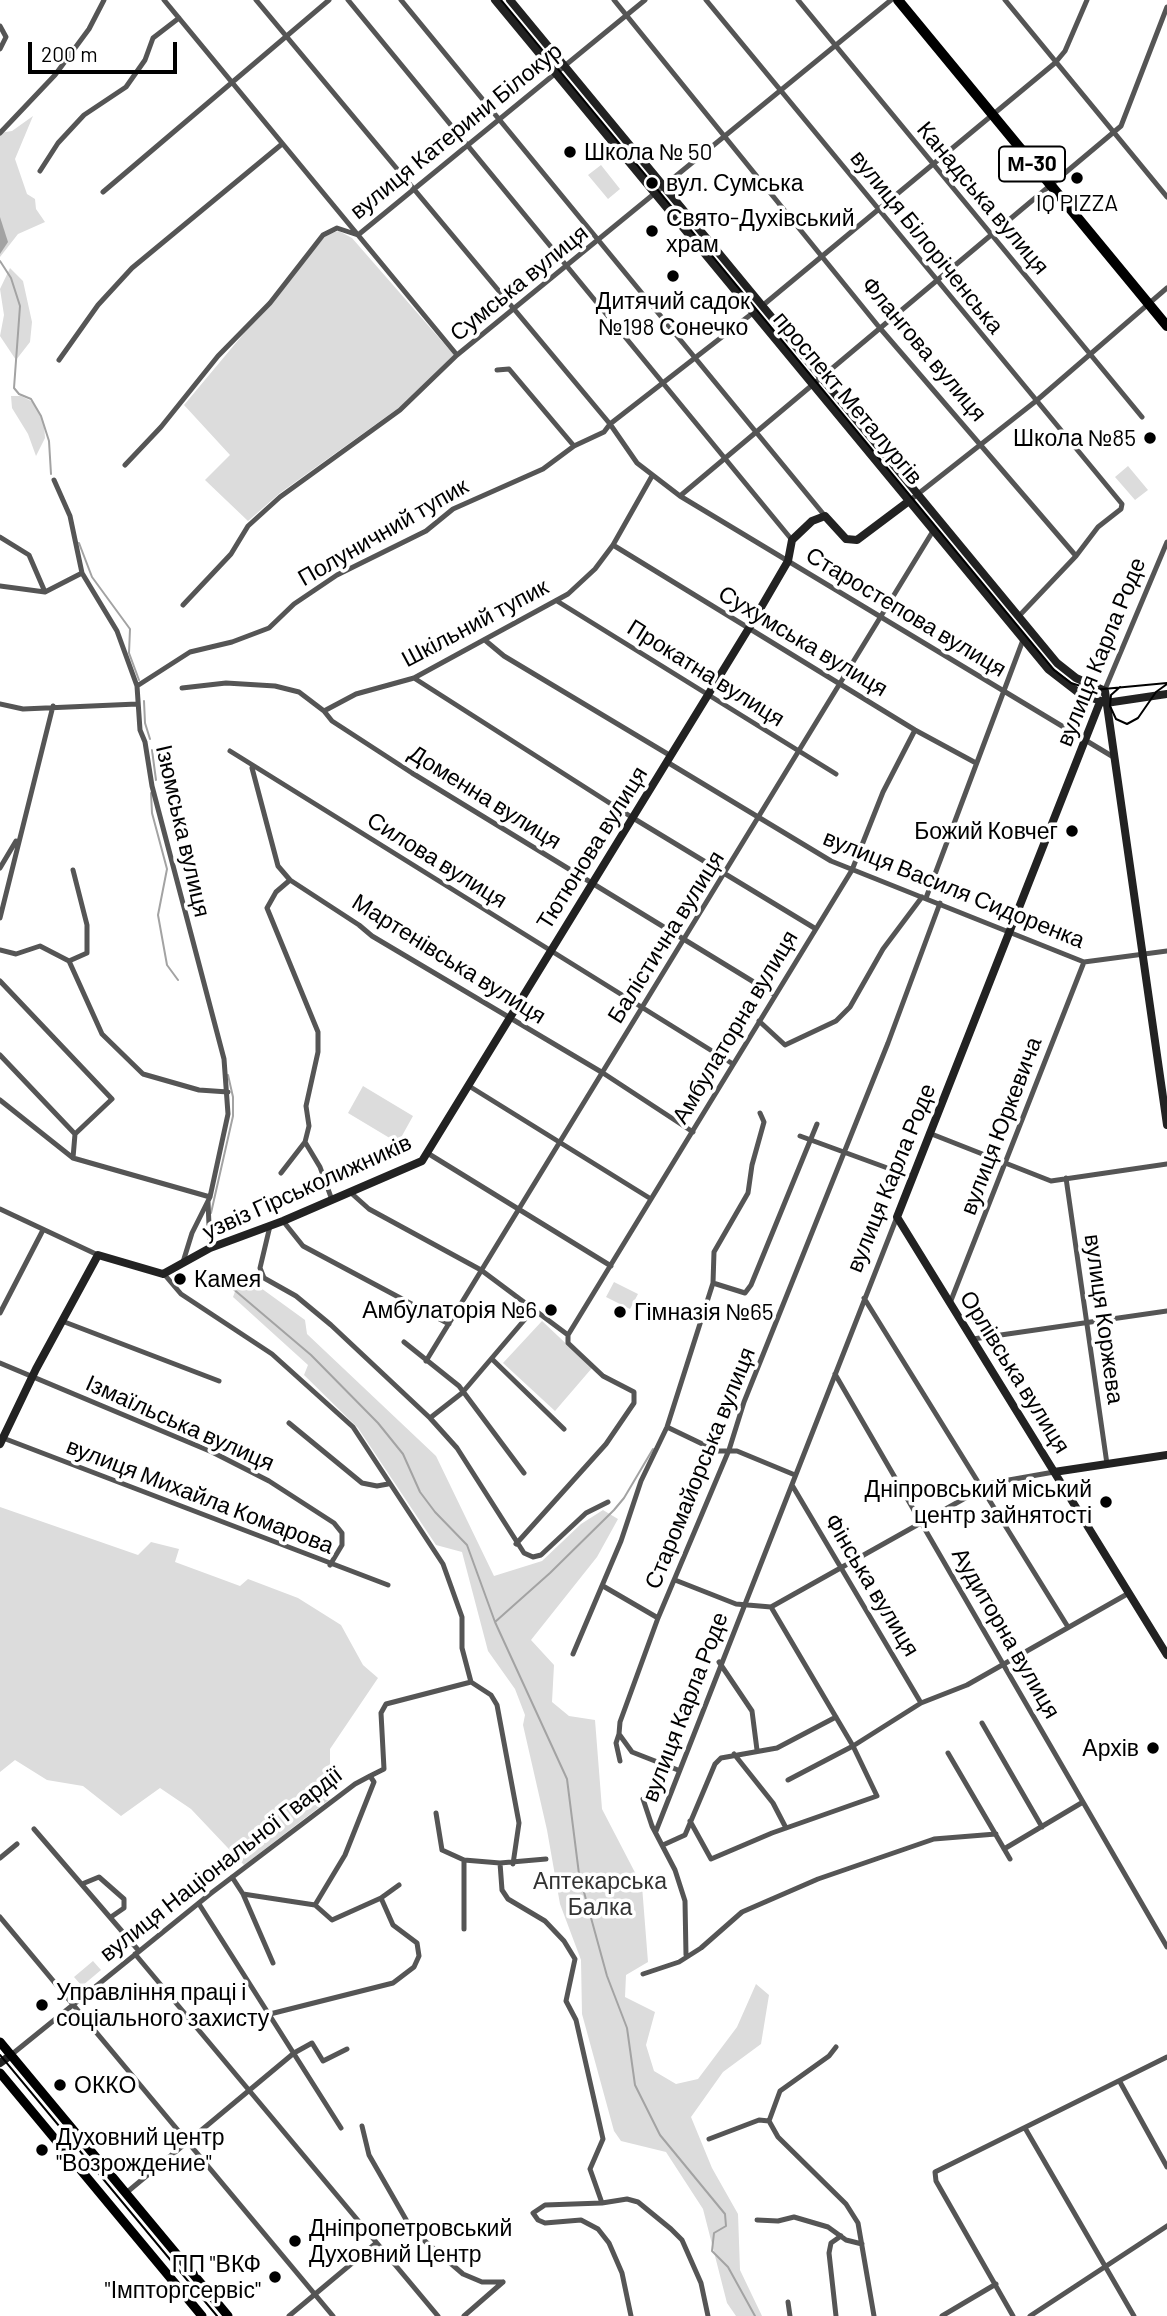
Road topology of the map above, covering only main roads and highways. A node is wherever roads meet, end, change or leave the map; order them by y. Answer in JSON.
{"nodes":[{"id":1,"x":898,"y":0,"type":"edge"},
{"id":2,"x":1167,"y":326,"type":"edge"},
{"id":3,"x":0,"y":2042,"type":"edge"},
{"id":4,"x":0,"y":2073,"type":"edge"},
{"id":5,"x":202,"y":2316,"type":"edge"},
{"id":6,"x":228,"y":2316,"type":"edge"}],
"edges":[{"from":1,"to":2,"type":"highway","number":"М-30"},
{"from":3,"to":6,"type":"main road"},
{"from":4,"to":5,"type":"main road"}]}
